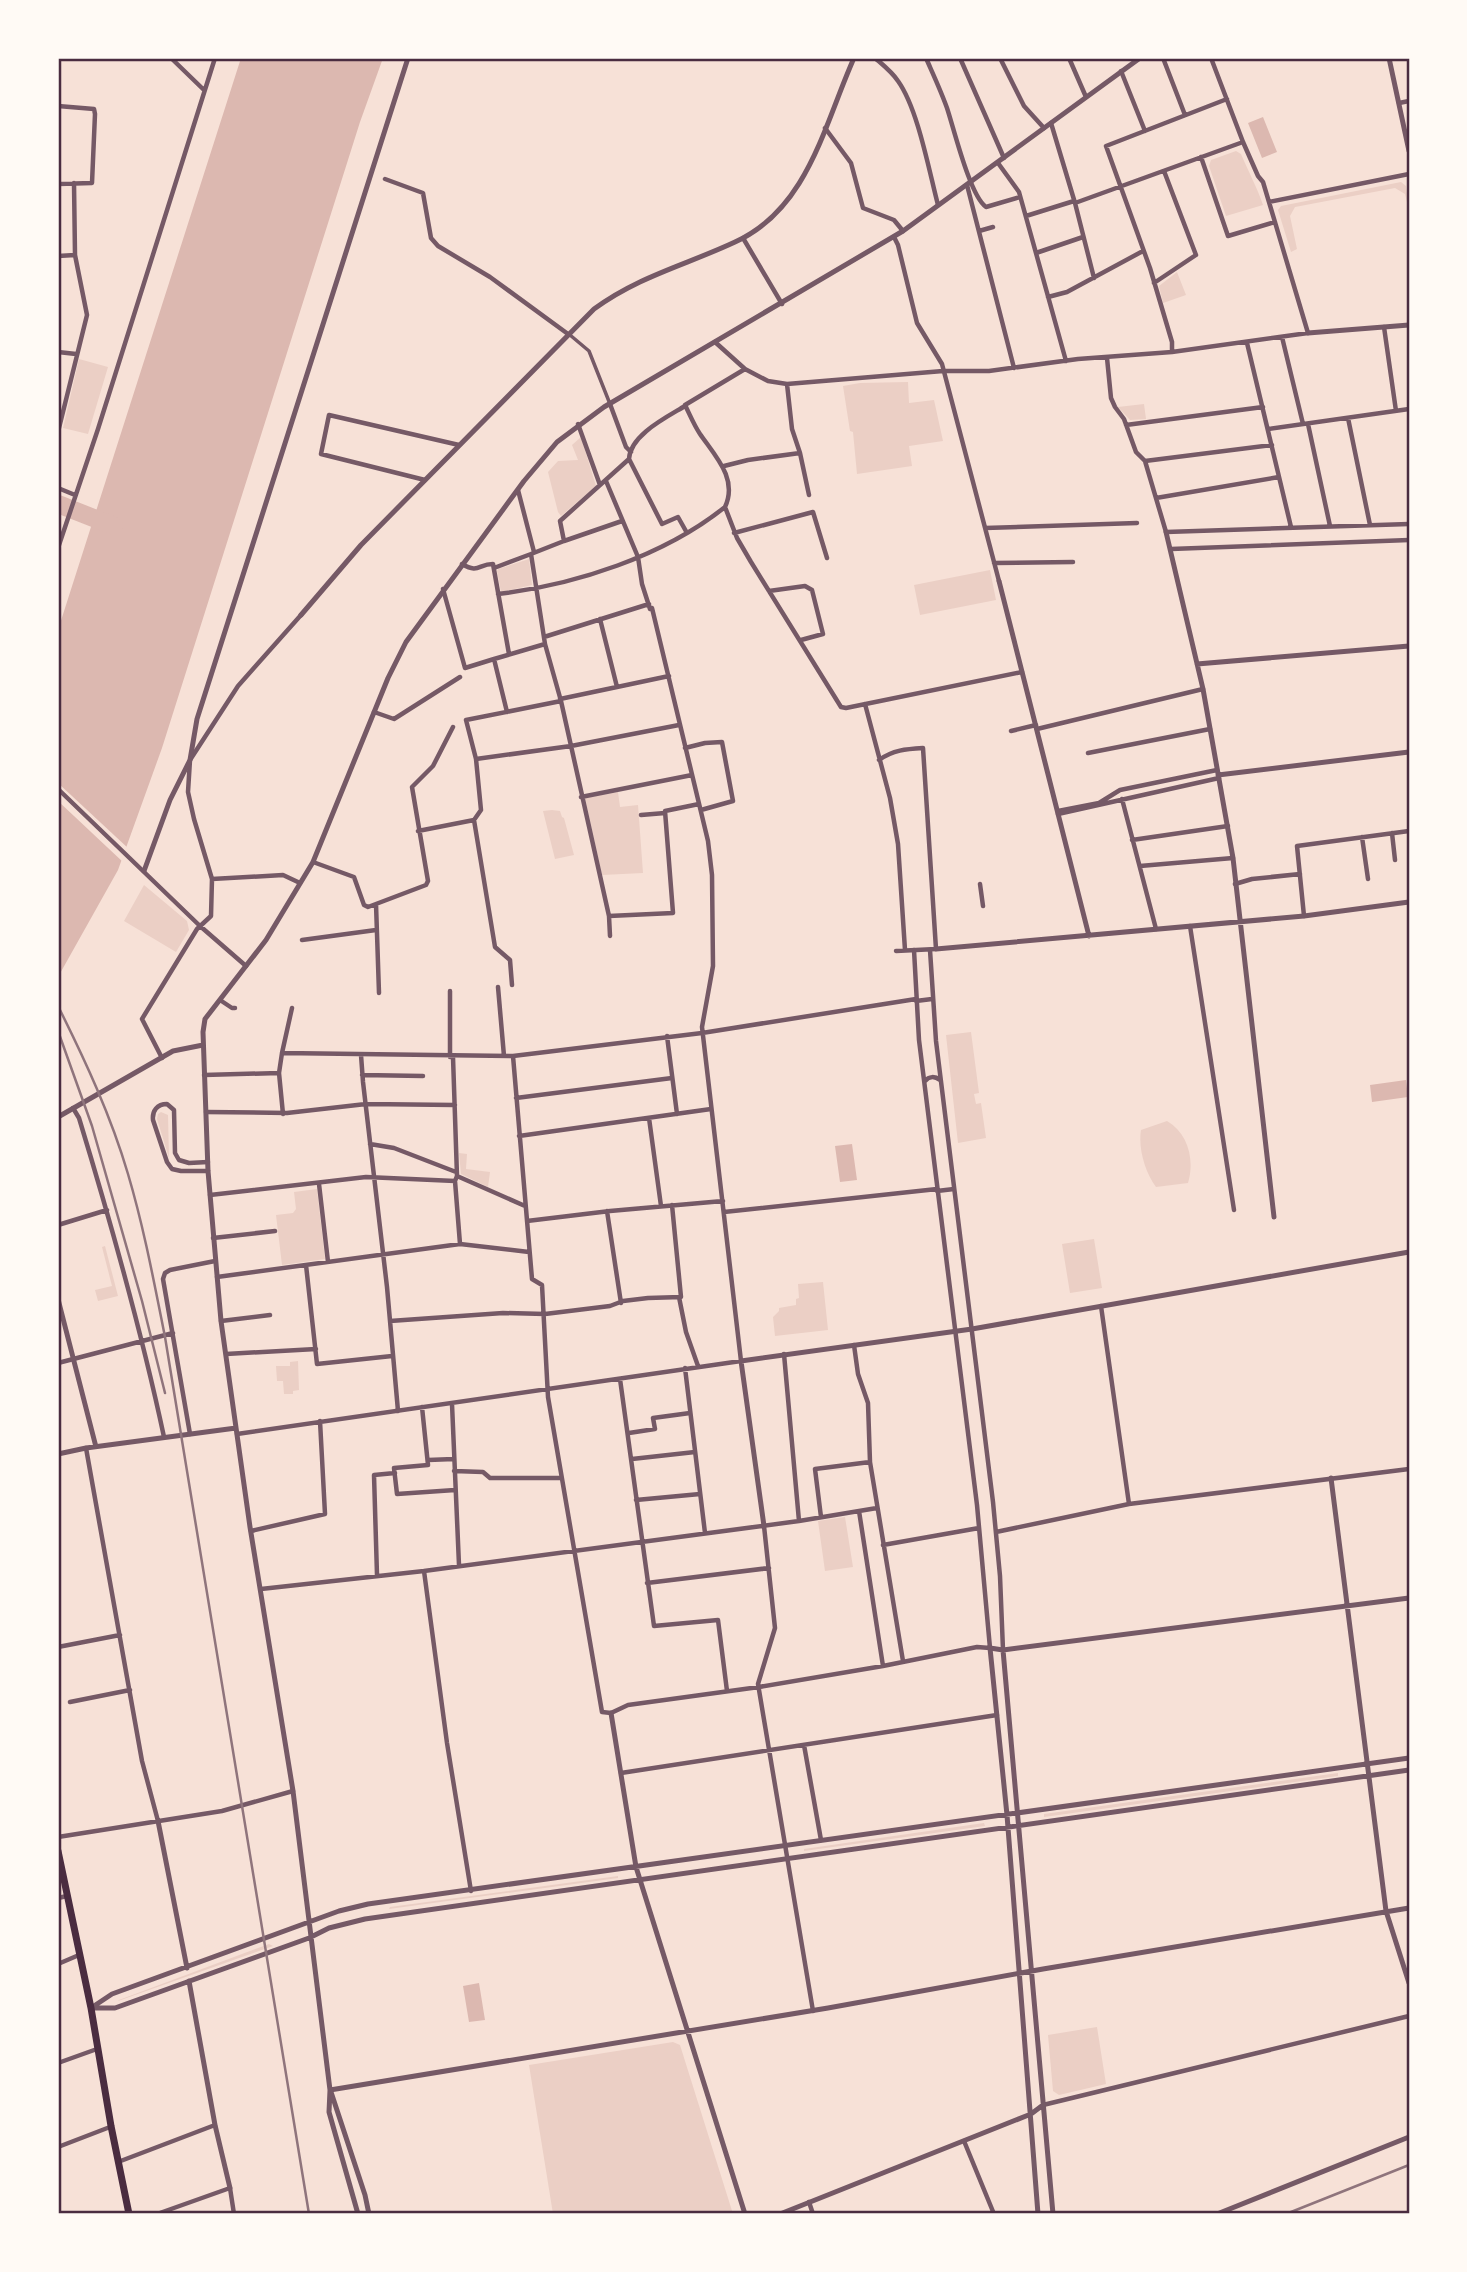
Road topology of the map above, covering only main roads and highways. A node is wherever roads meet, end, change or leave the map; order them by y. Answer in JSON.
{"nodes":[{"id":1,"x":58,"y":1851,"type":"edge"},
{"id":2,"x":130,"y":2214,"type":"edge"}],
"edges":[{"from":1,"to":2,"type":"highway"}]}
